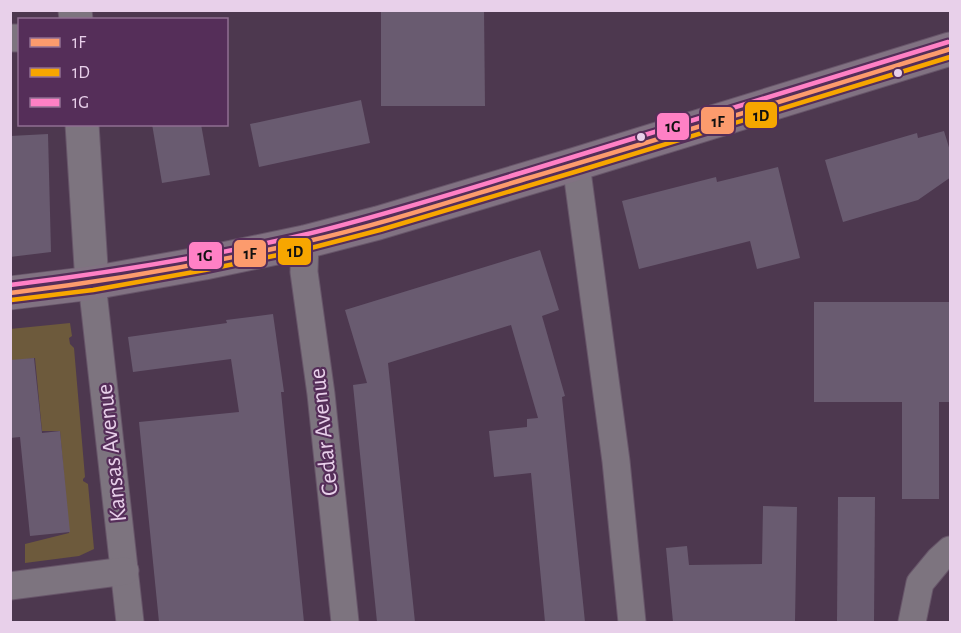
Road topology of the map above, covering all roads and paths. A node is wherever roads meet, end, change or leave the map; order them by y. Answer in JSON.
{"nodes":[{"id":1,"x":951,"y":49,"type":"edge"},
{"id":2,"x":82,"y":126,"type":"edge"},
{"id":3,"x":576,"y":164,"type":"junction"},
{"id":4,"x":305,"y":242,"type":"junction"},
{"id":5,"x":92,"y":283,"type":"junction"},
{"id":6,"x":10,"y":293,"type":"edge"},
{"id":7,"x":951,"y":550,"type":"edge"},
{"id":8,"x":125,"y":572,"type":"junction"},
{"id":9,"x":10,"y":586,"type":"edge"},
{"id":10,"x":130,"y":622,"type":"edge"},
{"id":11,"x":345,"y":622,"type":"edge"},
{"id":12,"x":632,"y":622,"type":"edge"},
{"id":13,"x":912,"y":622,"type":"edge"}],
"edges":[{"from":1,"to":3,"type":"main road"},
{"from":2,"to":5,"type":"street"},
{"from":3,"to":4,"type":"main road"},
{"from":3,"to":12,"type":"street"},
{"from":4,"to":5,"type":"main road"},
{"from":4,"to":11,"type":"street","name":"Cedar Avenue"},
{"from":5,"to":6,"type":"main road"},
{"from":5,"to":8,"type":"street","name":"Kansas Avenue"},
{"from":7,"to":13,"type":"street"},
{"from":8,"to":9,"type":"street"},
{"from":8,"to":10,"type":"street","name":"Kansas Avenue"}]}
